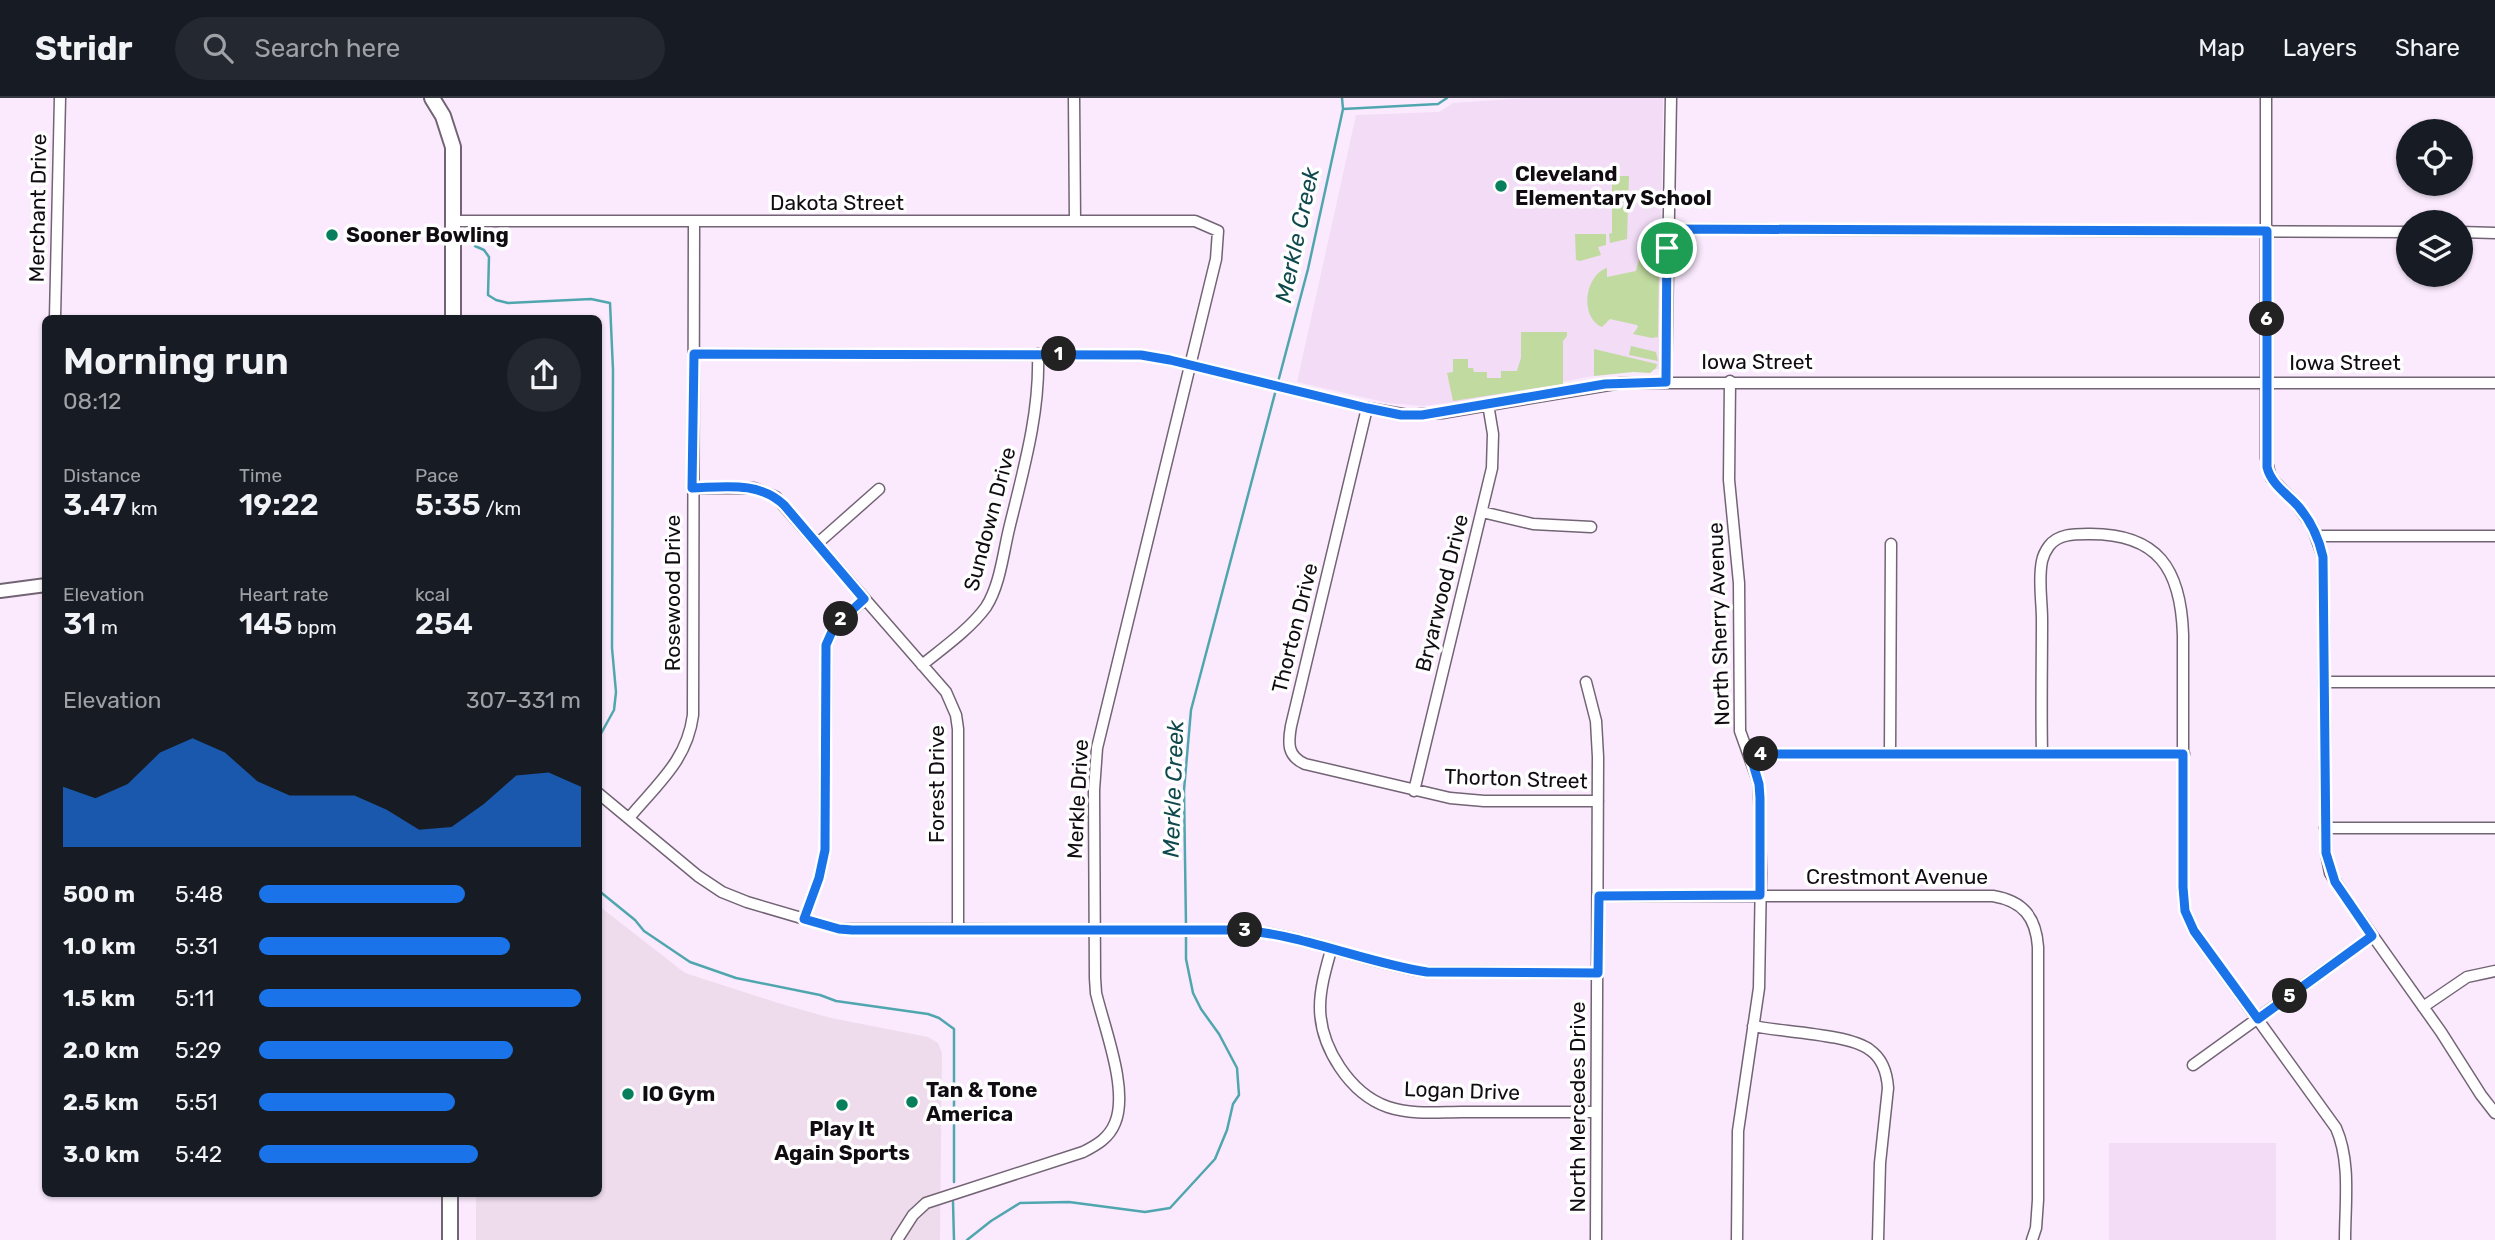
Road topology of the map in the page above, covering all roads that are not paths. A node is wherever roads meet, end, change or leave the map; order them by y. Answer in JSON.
{"nodes":[{"id":1,"x":60,"y":98,"type":"edge"},
{"id":2,"x":432,"y":98,"type":"edge"},
{"id":3,"x":1074,"y":98,"type":"edge"},
{"id":4,"x":1671,"y":98,"type":"edge"},
{"id":5,"x":2266,"y":98,"type":"edge"},
{"id":6,"x":453,"y":221,"type":"junction"},
{"id":7,"x":694,"y":221,"type":"junction"},
{"id":8,"x":1075,"y":221,"type":"junction"},
{"id":9,"x":1667,"y":229,"type":"junction"},
{"id":10,"x":1218,"y":231,"type":"joint"},
{"id":11,"x":2267,"y":231,"type":"junction"},
{"id":12,"x":2396,"y":232,"type":"edge"},
{"id":13,"x":2473,"y":232,"type":"edge"},
{"id":14,"x":2495,"y":233,"type":"edge"},
{"id":15,"x":55,"y":315,"type":"edge"},
{"id":16,"x":453,"y":315,"type":"edge"},
{"id":17,"x":694,"y":354,"type":"junction"},
{"id":18,"x":1038,"y":354,"type":"junction"},
{"id":19,"x":1189,"y":365,"type":"junction"},
{"id":20,"x":1730,"y":381,"type":"junction"},
{"id":21,"x":1666,"y":382,"type":"junction"},
{"id":22,"x":2267,"y":382,"type":"junction"},
{"id":23,"x":2495,"y":383,"type":"edge"},
{"id":24,"x":1488,"y":404,"type":"junction"},
{"id":25,"x":1367,"y":408,"type":"junction"},
{"id":26,"x":692,"y":488,"type":"junction"},
{"id":27,"x":879,"y":489,"type":"dead end"},
{"id":28,"x":1482,"y":512,"type":"junction"},
{"id":29,"x":1591,"y":527,"type":"dead end"},
{"id":30,"x":2317,"y":536,"type":"junction"},
{"id":31,"x":2495,"y":536,"type":"edge"},
{"id":32,"x":817,"y":543,"type":"junction"},
{"id":33,"x":1891,"y":544,"type":"dead end"},
{"id":34,"x":42,"y":586,"type":"edge"},
{"id":35,"x":0,"y":591,"type":"edge"},
{"id":36,"x":864,"y":599,"type":"junction"},
{"id":37,"x":922,"y":665,"type":"junction"},
{"id":38,"x":1586,"y":682,"type":"dead end"},
{"id":39,"x":2325,"y":682,"type":"junction"},
{"id":40,"x":2495,"y":682,"type":"edge"},
{"id":41,"x":1890,"y":753,"type":"junction"},
{"id":42,"x":1750,"y":754,"type":"junction"},
{"id":43,"x":2042,"y":754,"type":"junction"},
{"id":44,"x":2183,"y":754,"type":"junction"},
{"id":45,"x":1391,"y":785,"type":"joint"},
{"id":46,"x":1414,"y":790,"type":"junction"},
{"id":47,"x":602,"y":796,"type":"edge"},
{"id":48,"x":1598,"y":802,"type":"junction"},
{"id":49,"x":629,"y":818,"type":"junction"},
{"id":50,"x":2325,"y":828,"type":"junction"},
{"id":51,"x":2495,"y":828,"type":"edge"},
{"id":52,"x":1760,"y":895,"type":"junction"},
{"id":53,"x":1599,"y":896,"type":"junction"},
{"id":54,"x":804,"y":919,"type":"junction"},
{"id":55,"x":1094,"y":929,"type":"junction"},
{"id":56,"x":958,"y":930,"type":"junction"},
{"id":57,"x":2372,"y":936,"type":"junction"},
{"id":58,"x":1332,"y":950,"type":"junction"},
{"id":59,"x":2495,"y":971,"type":"edge"},
{"id":60,"x":1598,"y":973,"type":"junction"},
{"id":61,"x":2423,"y":1007,"type":"junction"},
{"id":62,"x":2258,"y":1019,"type":"junction"},
{"id":63,"x":1753,"y":1026,"type":"junction"},
{"id":64,"x":2193,"y":1065,"type":"dead end"},
{"id":65,"x":2491,"y":1109,"type":"edge"},
{"id":66,"x":1596,"y":1112,"type":"junction"},
{"id":67,"x":450,"y":1197,"type":"edge"},
{"id":68,"x":450,"y":1240,"type":"edge"},
{"id":69,"x":897,"y":1240,"type":"edge"},
{"id":70,"x":1596,"y":1240,"type":"edge"},
{"id":71,"x":1737,"y":1240,"type":"edge"},
{"id":72,"x":1878,"y":1240,"type":"edge"},
{"id":73,"x":2032,"y":1240,"type":"edge"},
{"id":74,"x":2345,"y":1240,"type":"edge"}],
"edges":[{"from":1,"to":15,"type":"street","name":"Merchant Drive"},
{"from":2,"to":6,"type":"main road"},
{"from":3,"to":8,"type":"street"},
{"from":4,"to":9,"type":"street"},
{"from":5,"to":11,"type":"street"},
{"from":6,"to":7,"type":"street","name":"Dakota Street"},
{"from":6,"to":16,"type":"main road"},
{"from":7,"to":8,"type":"street","name":"Dakota Street"},
{"from":7,"to":17,"type":"street","name":"Rosewood Drive"},
{"from":8,"to":10,"type":"street","name":"Dakota Street"},
{"from":9,"to":11,"type":"street"},
{"from":9,"to":21,"type":"street"},
{"from":10,"to":19,"type":"street","name":"Merkle Drive"},
{"from":11,"to":12,"type":"street"},
{"from":11,"to":22,"type":"street"},
{"from":13,"to":14,"type":"street"},
{"from":17,"to":18,"type":"street","name":"Iowa Street"},
{"from":17,"to":26,"type":"street","name":"Rosewood Drive"},
{"from":18,"to":19,"type":"street","name":"Iowa Street"},
{"from":18,"to":37,"type":"street","name":"Sundown Drive"},
{"from":19,"to":25,"type":"street","name":"Iowa Street"},
{"from":19,"to":55,"type":"street","name":"Merkle Drive"},
{"from":20,"to":21,"type":"street","name":"Iowa Street"},
{"from":20,"to":22,"type":"street","name":"Iowa Street"},
{"from":20,"to":42,"type":"street","name":"North Sherry Avenue"},
{"from":21,"to":24,"type":"street","name":"Iowa Street"},
{"from":22,"to":23,"type":"street","name":"Iowa Street"},
{"from":22,"to":30,"type":"street"},
{"from":24,"to":25,"type":"street","name":"Iowa Street"},
{"from":24,"to":28,"type":"street","name":"Bryarwood Drive"},
{"from":25,"to":45,"type":"street","name":"Thorton Drive"},
{"from":26,"to":32,"type":"street","name":"Forest Drive"},
{"from":26,"to":49,"type":"street","name":"Rosewood Drive"},
{"from":27,"to":32,"type":"street"},
{"from":28,"to":29,"type":"street"},
{"from":28,"to":46,"type":"street","name":"Bryarwood Drive"},
{"from":30,"to":31,"type":"street"},
{"from":30,"to":39,"type":"street"},
{"from":32,"to":36,"type":"street","name":"Forest Drive"},
{"from":33,"to":41,"type":"street"},
{"from":34,"to":35,"type":"street"},
{"from":36,"to":37,"type":"street","name":"Forest Drive"},
{"from":36,"to":54,"type":"street"},
{"from":37,"to":56,"type":"street","name":"Forest Drive"},
{"from":38,"to":48,"type":"street","name":"North Mercedes Drive"},
{"from":39,"to":40,"type":"street"},
{"from":39,"to":50,"type":"street"},
{"from":41,"to":42,"type":"street"},
{"from":41,"to":43,"type":"street"},
{"from":42,"to":52,"type":"street","name":"North Sherry Avenue"},
{"from":43,"to":44,"type":"street"},
{"from":43,"to":44,"type":"street"},
{"from":44,"to":62,"type":"street"},
{"from":45,"to":46,"type":"street","name":"Thorton Street"},
{"from":46,"to":48,"type":"street","name":"Thorton Street"},
{"from":47,"to":49,"type":"street"},
{"from":48,"to":53,"type":"street","name":"North Mercedes Drive"},
{"from":49,"to":54,"type":"street"},
{"from":50,"to":51,"type":"street"},
{"from":50,"to":57,"type":"street"},
{"from":52,"to":53,"type":"street","name":"Crestmont Avenue"},
{"from":52,"to":63,"type":"street","name":"North Sherry Avenue"},
{"from":52,"to":73,"type":"street","name":"Crestmont Avenue"},
{"from":53,"to":60,"type":"street","name":"North Mercedes Drive"},
{"from":54,"to":56,"type":"street"},
{"from":55,"to":56,"type":"street"},
{"from":55,"to":58,"type":"street"},
{"from":55,"to":69,"type":"street","name":"Merkle Drive"},
{"from":57,"to":61,"type":"street"},
{"from":57,"to":62,"type":"street"},
{"from":58,"to":60,"type":"street"},
{"from":58,"to":66,"type":"street","name":"Logan Drive"},
{"from":59,"to":61,"type":"street"},
{"from":60,"to":66,"type":"street","name":"North Mercedes Drive"},
{"from":61,"to":65,"type":"street"},
{"from":62,"to":64,"type":"street"},
{"from":62,"to":74,"type":"street"},
{"from":63,"to":71,"type":"street","name":"North Sherry Avenue"},
{"from":63,"to":72,"type":"street"},
{"from":66,"to":70,"type":"street","name":"North Mercedes Drive"},
{"from":67,"to":68,"type":"main road"}]}
